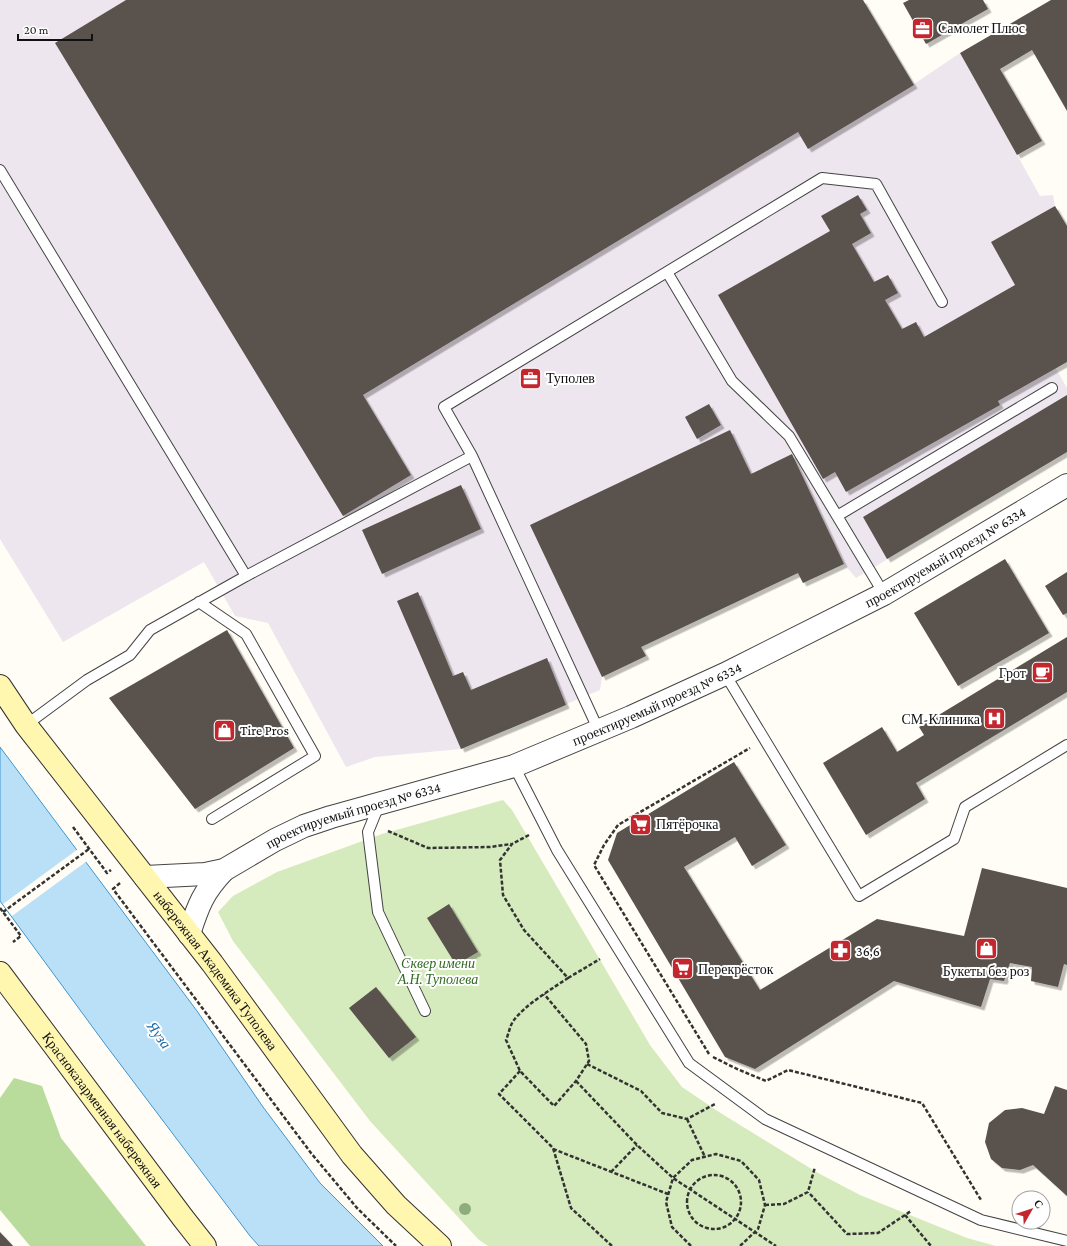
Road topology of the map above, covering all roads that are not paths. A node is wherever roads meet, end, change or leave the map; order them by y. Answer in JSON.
{"nodes":[{"id":1,"x":0,"y":170,"type":"edge"},
{"id":2,"x":667,"y":272,"type":"junction"},
{"id":3,"x":942,"y":302,"type":"dead end"},
{"id":4,"x":1052,"y":388,"type":"dead end"},
{"id":5,"x":472,"y":456,"type":"junction"},
{"id":6,"x":1067,"y":485,"type":"edge"},
{"id":7,"x":837,"y":516,"type":"junction"},
{"id":8,"x":246,"y":576,"type":"junction"},
{"id":9,"x":884,"y":594,"type":"junction"},
{"id":10,"x":199,"y":602,"type":"junction"},
{"id":11,"x":725,"y":674,"type":"junction"},
{"id":12,"x":0,"y":686,"type":"edge"},
{"id":13,"x":26,"y":725,"type":"junction"},
{"id":14,"x":599,"y":730,"type":"junction"},
{"id":15,"x":1067,"y":744,"type":"edge"},
{"id":16,"x":514,"y":766,"type":"junction"},
{"id":17,"x":380,"y":804,"type":"junction"},
{"id":18,"x":212,"y":819,"type":"dead end"},
{"id":19,"x":224,"y":870,"type":"junction"},
{"id":20,"x":145,"y":878,"type":"junction"},
{"id":21,"x":189,"y":934,"type":"junction"},
{"id":22,"x":0,"y":973,"type":"edge"},
{"id":23,"x":425,"y":1011,"type":"dead end"},
{"id":24,"x":1067,"y":1240,"type":"edge"},
{"id":25,"x":205,"y":1246,"type":"edge"},
{"id":26,"x":440,"y":1246,"type":"edge"}],
"edges":[{"from":1,"to":8,"type":"lane"},
{"from":2,"to":3,"type":"lane"},
{"from":2,"to":5,"type":"lane"},
{"from":2,"to":7,"type":"lane"},
{"from":4,"to":7,"type":"lane"},
{"from":5,"to":8,"type":"lane"},
{"from":5,"to":14,"type":"lane"},
{"from":6,"to":9,"type":"street","name":"проектируемый проезд № 6334"},
{"from":7,"to":9,"type":"lane"},
{"from":8,"to":10,"type":"lane"},
{"from":9,"to":11,"type":"street","name":"проектируемый проезд № 6334"},
{"from":10,"to":13,"type":"lane"},
{"from":10,"to":18,"type":"lane"},
{"from":11,"to":14,"type":"street","name":"проектируемый проезд № 6334"},
{"from":11,"to":15,"type":"lane"},
{"from":12,"to":13,"type":"main road","name":"набережная Академика Туполева"},
{"from":13,"to":20,"type":"main road","name":"набережная Академика Туполева"},
{"from":14,"to":16,"type":"street","name":"проектируемый проезд № 6334"},
{"from":16,"to":17,"type":"street","name":"проектируемый проезд № 6334"},
{"from":16,"to":24,"type":"lane"},
{"from":17,"to":19,"type":"street","name":"проектируемый проезд № 6334"},
{"from":17,"to":23,"type":"lane"},
{"from":19,"to":20,"type":"street","name":"проектируемый проезд № 6334"},
{"from":19,"to":21,"type":"street","name":"проектируемый проезд № 6334"},
{"from":20,"to":21,"type":"main road","name":"набережная Академика Туполева"},
{"from":21,"to":26,"type":"main road","name":"набережная Академика Туполева"},
{"from":22,"to":25,"type":"main road","name":"Красноказарменная набережная"}]}
